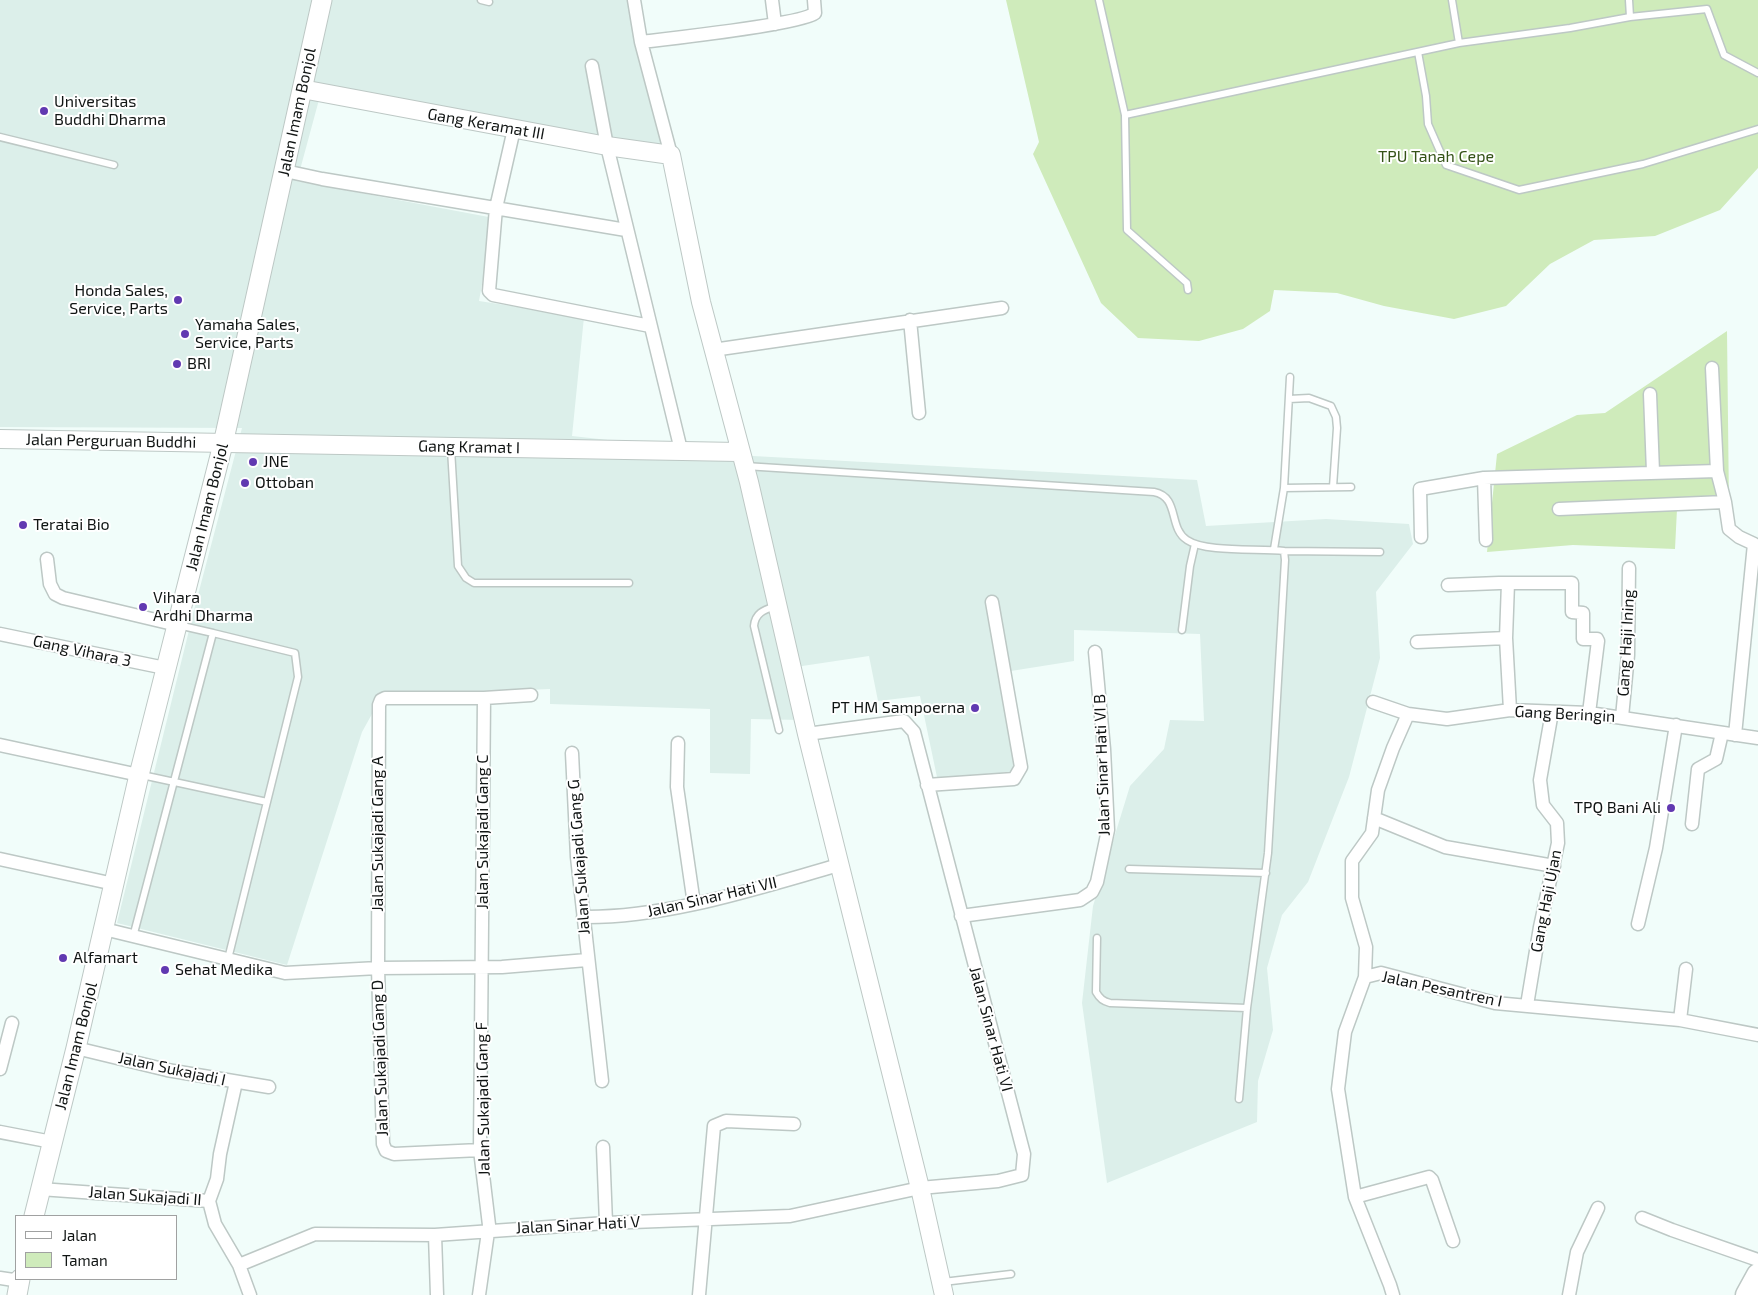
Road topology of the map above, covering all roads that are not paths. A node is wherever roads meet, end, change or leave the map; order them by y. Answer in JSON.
{"nodes":[{"id":1,"x":322,"y":0,"type":"edge"},
{"id":2,"x":481,"y":0,"type":"edge"},
{"id":3,"x":634,"y":0,"type":"edge"},
{"id":4,"x":772,"y":0,"type":"edge"},
{"id":5,"x":814,"y":0,"type":"edge"},
{"id":6,"x":1099,"y":0,"type":"edge"},
{"id":7,"x":1452,"y":0,"type":"edge"},
{"id":8,"x":1628,"y":0,"type":"edge"},
{"id":9,"x":489,"y":2,"type":"dead end"},
{"id":10,"x":1630,"y":17,"type":"junction"},
{"id":11,"x":775,"y":24,"type":"junction"},
{"id":12,"x":641,"y":42,"type":"junction"},
{"id":13,"x":1459,"y":43,"type":"junction"},
{"id":14,"x":1418,"y":52,"type":"junction"},
{"id":15,"x":592,"y":66,"type":"dead end"},
{"id":16,"x":1758,"y":73,"type":"edge"},
{"id":17,"x":302,"y":89,"type":"junction"},
{"id":18,"x":1125,"y":115,"type":"junction"},
{"id":19,"x":1758,"y":129,"type":"edge"},
{"id":20,"x":514,"y":130,"type":"junction"},
{"id":21,"x":0,"y":136,"type":"edge"},
{"id":22,"x":606,"y":146,"type":"junction"},
{"id":23,"x":671,"y":155,"type":"junction"},
{"id":24,"x":114,"y":165,"type":"dead end"},
{"id":25,"x":285,"y":171,"type":"junction"},
{"id":26,"x":496,"y":208,"type":"junction"},
{"id":27,"x":626,"y":230,"type":"junction"},
{"id":28,"x":1188,"y":290,"type":"dead end"},
{"id":29,"x":1002,"y":308,"type":"dead end"},
{"id":30,"x":910,"y":320,"type":"junction"},
{"id":31,"x":650,"y":326,"type":"junction"},
{"id":32,"x":714,"y":350,"type":"junction"},
{"id":33,"x":1712,"y":368,"type":"dead end"},
{"id":34,"x":1290,"y":377,"type":"dead end"},
{"id":35,"x":1650,"y":394,"type":"dead end"},
{"id":36,"x":1289,"y":399,"type":"junction"},
{"id":37,"x":919,"y":413,"type":"dead end"},
{"id":38,"x":0,"y":439,"type":"edge"},
{"id":39,"x":223,"y":444,"type":"junction"},
{"id":40,"x":451,"y":447,"type":"junction"},
{"id":41,"x":681,"y":450,"type":"junction"},
{"id":42,"x":742,"y":459,"type":"junction"},
{"id":43,"x":1717,"y":471,"type":"junction"},
{"id":44,"x":1653,"y":472,"type":"junction"},
{"id":45,"x":1484,"y":478,"type":"junction"},
{"id":46,"x":1333,"y":487,"type":"junction"},
{"id":47,"x":1351,"y":487,"type":"dead end"},
{"id":48,"x":1284,"y":488,"type":"junction"},
{"id":49,"x":1725,"y":502,"type":"junction"},
{"id":50,"x":1558,"y":509,"type":"dead end"},
{"id":51,"x":1421,"y":537,"type":"dead end"},
{"id":52,"x":1486,"y":540,"type":"dead end"},
{"id":53,"x":1195,"y":544,"type":"junction"},
{"id":54,"x":1756,"y":544,"type":"edge"},
{"id":55,"x":1274,"y":549,"type":"junction"},
{"id":56,"x":1284,"y":551,"type":"junction"},
{"id":57,"x":1380,"y":552,"type":"dead end"},
{"id":58,"x":47,"y":560,"type":"dead end"},
{"id":59,"x":1629,"y":568,"type":"dead end"},
{"id":60,"x":1508,"y":582,"type":"junction"},
{"id":61,"x":629,"y":583,"type":"dead end"},
{"id":62,"x":1448,"y":585,"type":"dead end"},
{"id":63,"x":992,"y":602,"type":"dead end"},
{"id":64,"x":776,"y":606,"type":"junction"},
{"id":65,"x":177,"y":625,"type":"junction"},
{"id":66,"x":1182,"y":630,"type":"dead end"},
{"id":67,"x":213,"y":633,"type":"junction"},
{"id":68,"x":0,"y":634,"type":"edge"},
{"id":69,"x":1506,"y":638,"type":"junction"},
{"id":70,"x":1418,"y":642,"type":"dead end"},
{"id":71,"x":1095,"y":652,"type":"dead end"},
{"id":72,"x":165,"y":668,"type":"junction"},
{"id":73,"x":531,"y":695,"type":"dead end"},
{"id":74,"x":484,"y":698,"type":"junction"},
{"id":75,"x":1373,"y":702,"type":"dead end"},
{"id":76,"x":1510,"y":710,"type":"junction"},
{"id":77,"x":1552,"y":712,"type":"junction"},
{"id":78,"x":1589,"y":713,"type":"junction"},
{"id":79,"x":1408,"y":714,"type":"junction"},
{"id":80,"x":1622,"y":717,"type":"junction"},
{"id":81,"x":1676,"y":726,"type":"junction"},
{"id":82,"x":779,"y":730,"type":"dead end"},
{"id":83,"x":1722,"y":733,"type":"junction"},
{"id":84,"x":807,"y":734,"type":"junction"},
{"id":85,"x":1735,"y":735,"type":"junction"},
{"id":86,"x":1758,"y":738,"type":"edge"},
{"id":87,"x":678,"y":743,"type":"dead end"},
{"id":88,"x":0,"y":745,"type":"edge"},
{"id":89,"x":572,"y":753,"type":"dead end"},
{"id":90,"x":139,"y":775,"type":"junction"},
{"id":91,"x":174,"y":783,"type":"junction"},
{"id":92,"x":927,"y":784,"type":"junction"},
{"id":93,"x":268,"y":802,"type":"junction"},
{"id":94,"x":1374,"y":818,"type":"junction"},
{"id":95,"x":1692,"y":824,"type":"dead end"},
{"id":96,"x":0,"y":859,"type":"edge"},
{"id":97,"x":839,"y":865,"type":"junction"},
{"id":98,"x":1554,"y":866,"type":"junction"},
{"id":99,"x":1129,"y":869,"type":"dead end"},
{"id":100,"x":1266,"y":873,"type":"junction"},
{"id":101,"x":114,"y":884,"type":"junction"},
{"id":102,"x":694,"y":904,"type":"junction"},
{"id":103,"x":961,"y":916,"type":"junction"},
{"id":104,"x":583,"y":917,"type":"junction"},
{"id":105,"x":1638,"y":924,"type":"dead end"},
{"id":106,"x":104,"y":929,"type":"junction"},
{"id":107,"x":133,"y":937,"type":"junction"},
{"id":108,"x":1097,"y":938,"type":"dead end"},
{"id":109,"x":228,"y":959,"type":"junction"},
{"id":110,"x":587,"y":960,"type":"junction"},
{"id":111,"x":482,"y":966,"type":"junction"},
{"id":112,"x":378,"y":968,"type":"junction"},
{"id":113,"x":1686,"y":969,"type":"dead end"},
{"id":114,"x":1365,"y":977,"type":"junction"},
{"id":115,"x":1527,"y":1004,"type":"junction"},
{"id":116,"x":1248,"y":1008,"type":"junction"},
{"id":117,"x":1680,"y":1020,"type":"junction"},
{"id":118,"x":12,"y":1023,"type":"dead end"},
{"id":119,"x":1758,"y":1034,"type":"edge"},
{"id":120,"x":76,"y":1048,"type":"junction"},
{"id":121,"x":0,"y":1069,"type":"edge"},
{"id":122,"x":602,"y":1081,"type":"dead end"},
{"id":123,"x":236,"y":1082,"type":"junction"},
{"id":124,"x":269,"y":1087,"type":"dead end"},
{"id":125,"x":1239,"y":1099,"type":"dead end"},
{"id":126,"x":794,"y":1124,"type":"dead end"},
{"id":127,"x":0,"y":1132,"type":"edge"},
{"id":128,"x":52,"y":1142,"type":"junction"},
{"id":129,"x":603,"y":1147,"type":"dead end"},
{"id":130,"x":480,"y":1150,"type":"junction"},
{"id":131,"x":920,"y":1188,"type":"junction"},
{"id":132,"x":40,"y":1189,"type":"junction"},
{"id":133,"x":1355,"y":1196,"type":"junction"},
{"id":134,"x":209,"y":1201,"type":"junction"},
{"id":135,"x":1598,"y":1208,"type":"dead end"},
{"id":136,"x":34,"y":1215,"type":"edge"},
{"id":137,"x":1642,"y":1218,"type":"dead end"},
{"id":138,"x":707,"y":1220,"type":"junction"},
{"id":139,"x":606,"y":1223,"type":"junction"},
{"id":140,"x":487,"y":1230,"type":"junction"},
{"id":141,"x":435,"y":1236,"type":"junction"},
{"id":142,"x":1453,"y":1240,"type":"dead end"},
{"id":143,"x":1758,"y":1260,"type":"edge"},
{"id":144,"x":239,"y":1265,"type":"junction"},
{"id":145,"x":1011,"y":1274,"type":"dead end"},
{"id":146,"x":1758,"y":1274,"type":"edge"},
{"id":147,"x":0,"y":1278,"type":"edge"},
{"id":148,"x":19,"y":1285,"type":"edge"},
{"id":149,"x":943,"y":1289,"type":"edge"},
{"id":150,"x":250,"y":1295,"type":"edge"},
{"id":151,"x":437,"y":1295,"type":"edge"},
{"id":152,"x":479,"y":1295,"type":"edge"},
{"id":153,"x":699,"y":1295,"type":"edge"},
{"id":154,"x":1393,"y":1295,"type":"edge"},
{"id":155,"x":1569,"y":1295,"type":"edge"},
{"id":156,"x":1747,"y":1295,"type":"edge"}],
"edges":[{"from":1,"to":17,"type":"main road","name":"Jalan Imam Bonjol"},
{"from":2,"to":9,"type":"lane"},
{"from":3,"to":12,"type":"street"},
{"from":4,"to":11,"type":"street"},
{"from":5,"to":11,"type":"street"},
{"from":6,"to":18,"type":"lane"},
{"from":7,"to":13,"type":"lane"},
{"from":8,"to":10,"type":"lane"},
{"from":10,"to":13,"type":"lane"},
{"from":10,"to":16,"type":"lane"},
{"from":11,"to":12,"type":"street"},
{"from":12,"to":23,"type":"street"},
{"from":13,"to":14,"type":"lane"},
{"from":14,"to":18,"type":"lane"},
{"from":14,"to":19,"type":"lane"},
{"from":15,"to":22,"type":"street"},
{"from":17,"to":20,"type":"street","name":"Gang Keramat III"},
{"from":17,"to":25,"type":"main road","name":"Jalan Imam Bonjol"},
{"from":18,"to":28,"type":"lane"},
{"from":20,"to":22,"type":"street","name":"Gang Keramat III"},
{"from":20,"to":26,"type":"street"},
{"from":21,"to":24,"type":"lane"},
{"from":22,"to":23,"type":"street","name":"Gang Keramat III"},
{"from":22,"to":27,"type":"street"},
{"from":23,"to":32,"type":"street"},
{"from":25,"to":26,"type":"street"},
{"from":25,"to":39,"type":"main road","name":"Jalan Imam Bonjol"},
{"from":26,"to":27,"type":"street"},
{"from":26,"to":31,"type":"street"},
{"from":27,"to":31,"type":"street"},
{"from":29,"to":30,"type":"street"},
{"from":30,"to":32,"type":"street"},
{"from":30,"to":37,"type":"street"},
{"from":31,"to":41,"type":"street"},
{"from":32,"to":42,"type":"street"},
{"from":33,"to":43,"type":"street"},
{"from":34,"to":36,"type":"lane"},
{"from":35,"to":44,"type":"street"},
{"from":36,"to":46,"type":"lane"},
{"from":36,"to":48,"type":"lane"},
{"from":38,"to":39,"type":"street","name":"Jalan Perguruan Buddhi"},
{"from":39,"to":40,"type":"street","name":"Gang Kramat I"},
{"from":39,"to":65,"type":"main road","name":"Jalan Imam Bonjol"},
{"from":40,"to":41,"type":"street","name":"Gang Kramat I"},
{"from":40,"to":61,"type":"lane"},
{"from":41,"to":42,"type":"street","name":"Gang Kramat I"},
{"from":42,"to":53,"type":"lane"},
{"from":42,"to":64,"type":"street"},
{"from":43,"to":44,"type":"street"},
{"from":43,"to":49,"type":"street"},
{"from":44,"to":45,"type":"street"},
{"from":45,"to":51,"type":"street"},
{"from":45,"to":52,"type":"street"},
{"from":46,"to":47,"type":"lane"},
{"from":46,"to":48,"type":"lane"},
{"from":48,"to":55,"type":"lane"},
{"from":49,"to":50,"type":"street"},
{"from":49,"to":54,"type":"street"},
{"from":53,"to":55,"type":"lane"},
{"from":53,"to":66,"type":"lane"},
{"from":54,"to":85,"type":"street"},
{"from":55,"to":56,"type":"lane"},
{"from":56,"to":57,"type":"lane"},
{"from":56,"to":100,"type":"lane"},
{"from":58,"to":65,"type":"street"},
{"from":59,"to":80,"type":"street","name":"Gang Haji Ining"},
{"from":60,"to":62,"type":"street"},
{"from":60,"to":69,"type":"street"},
{"from":60,"to":78,"type":"street"},
{"from":63,"to":92,"type":"street"},
{"from":64,"to":82,"type":"lane"},
{"from":64,"to":84,"type":"street"},
{"from":65,"to":67,"type":"lane"},
{"from":65,"to":72,"type":"main road","name":"Jalan Imam Bonjol"},
{"from":67,"to":91,"type":"lane"},
{"from":67,"to":93,"type":"lane"},
{"from":68,"to":72,"type":"street","name":"Gang Vihara 3"},
{"from":69,"to":70,"type":"street"},
{"from":69,"to":76,"type":"street"},
{"from":71,"to":103,"type":"street","name":"Jalan Sinar Hati VI B"},
{"from":72,"to":90,"type":"main road","name":"Jalan Imam Bonjol"},
{"from":73,"to":74,"type":"street"},
{"from":74,"to":111,"type":"street","name":"Jalan Sukajadi Gang C"},
{"from":74,"to":112,"type":"street","name":"Jalan Sukajadi Gang A"},
{"from":75,"to":79,"type":"street","name":"Gang Beringin"},
{"from":76,"to":77,"type":"street","name":"Gang Beringin"},
{"from":76,"to":79,"type":"street","name":"Gang Beringin"},
{"from":77,"to":78,"type":"street","name":"Gang Beringin"},
{"from":77,"to":98,"type":"street","name":"Gang Haji Ujan"},
{"from":78,"to":80,"type":"street","name":"Gang Beringin"},
{"from":79,"to":94,"type":"street"},
{"from":80,"to":81,"type":"street","name":"Gang Beringin"},
{"from":81,"to":83,"type":"street","name":"Gang Beringin"},
{"from":81,"to":105,"type":"street"},
{"from":83,"to":85,"type":"street","name":"Gang Beringin"},
{"from":83,"to":95,"type":"street"},
{"from":84,"to":92,"type":"street","name":"Jalan Sinar Hati VI"},
{"from":84,"to":97,"type":"street"},
{"from":85,"to":86,"type":"street","name":"Gang Beringin"},
{"from":87,"to":102,"type":"street"},
{"from":88,"to":90,"type":"street"},
{"from":89,"to":104,"type":"street","name":"Jalan Sukajadi Gang G"},
{"from":90,"to":91,"type":"lane"},
{"from":90,"to":101,"type":"main road","name":"Jalan Imam Bonjol"},
{"from":91,"to":93,"type":"lane"},
{"from":91,"to":107,"type":"lane"},
{"from":92,"to":103,"type":"street","name":"Jalan Sinar Hati VI"},
{"from":93,"to":109,"type":"lane"},
{"from":94,"to":98,"type":"street"},
{"from":94,"to":114,"type":"street"},
{"from":96,"to":101,"type":"street"},
{"from":97,"to":102,"type":"street","name":"Jalan Sinar Hati VII"},
{"from":97,"to":131,"type":"street"},
{"from":98,"to":115,"type":"street","name":"Gang Haji Ujan"},
{"from":99,"to":100,"type":"lane"},
{"from":100,"to":116,"type":"lane"},
{"from":101,"to":106,"type":"main road","name":"Jalan Imam Bonjol"},
{"from":102,"to":104,"type":"street","name":"Jalan Sinar Hati VII"},
{"from":103,"to":131,"type":"street","name":"Jalan Sinar Hati VI"},
{"from":104,"to":110,"type":"street","name":"Jalan Sukajadi Gang G"},
{"from":106,"to":107,"type":"street"},
{"from":106,"to":120,"type":"main road","name":"Jalan Imam Bonjol"},
{"from":107,"to":109,"type":"street"},
{"from":108,"to":116,"type":"lane"},
{"from":109,"to":112,"type":"street"},
{"from":110,"to":111,"type":"street"},
{"from":110,"to":122,"type":"street","name":"Jalan Sukajadi Gang G"},
{"from":111,"to":112,"type":"street"},
{"from":111,"to":130,"type":"street","name":"Jalan Sukajadi Gang F"},
{"from":112,"to":130,"type":"street","name":"Jalan Sukajadi Gang D"},
{"from":113,"to":117,"type":"street"},
{"from":114,"to":115,"type":"street","name":"Jalan Pesantren I"},
{"from":114,"to":133,"type":"street","name":"Jalan Pesantren I"},
{"from":115,"to":117,"type":"street","name":"Jalan Pesantren I"},
{"from":116,"to":125,"type":"lane"},
{"from":117,"to":119,"type":"street","name":"Jalan Pesantren I"},
{"from":118,"to":121,"type":"street"},
{"from":120,"to":123,"type":"street","name":"Jalan Sukajadi I"},
{"from":120,"to":128,"type":"main road","name":"Jalan Imam Bonjol"},
{"from":123,"to":124,"type":"street","name":"Jalan Sukajadi I"},
{"from":123,"to":134,"type":"street"},
{"from":126,"to":138,"type":"street"},
{"from":127,"to":128,"type":"street"},
{"from":128,"to":132,"type":"main road","name":"Jalan Imam Bonjol"},
{"from":129,"to":139,"type":"street"},
{"from":130,"to":140,"type":"street","name":"Jalan Sukajadi Gang F"},
{"from":131,"to":138,"type":"street","name":"Jalan Sinar Hati V"},
{"from":131,"to":149,"type":"street"},
{"from":132,"to":134,"type":"street","name":"Jalan Sukajadi II"},
{"from":132,"to":136,"type":"main road","name":"Jalan Imam Bonjol"},
{"from":133,"to":142,"type":"street"},
{"from":133,"to":154,"type":"street","name":"Jalan Pesantren I"},
{"from":134,"to":144,"type":"street","name":"Jalan Sukajadi II"},
{"from":135,"to":155,"type":"street"},
{"from":137,"to":143,"type":"street"},
{"from":138,"to":139,"type":"street","name":"Jalan Sinar Hati V"},
{"from":138,"to":153,"type":"street"},
{"from":139,"to":140,"type":"street","name":"Jalan Sinar Hati V"},
{"from":140,"to":141,"type":"street","name":"Jalan Sinar Hati V"},
{"from":140,"to":152,"type":"street","name":"Jalan Sukajadi Gang F"},
{"from":141,"to":144,"type":"street","name":"Jalan Sinar Hati V"},
{"from":141,"to":151,"type":"street"},
{"from":144,"to":150,"type":"street","name":"Jalan Sukajadi II"},
{"from":145,"to":149,"type":"lane"},
{"from":146,"to":156,"type":"highway"},
{"from":147,"to":148,"type":"street"}]}
